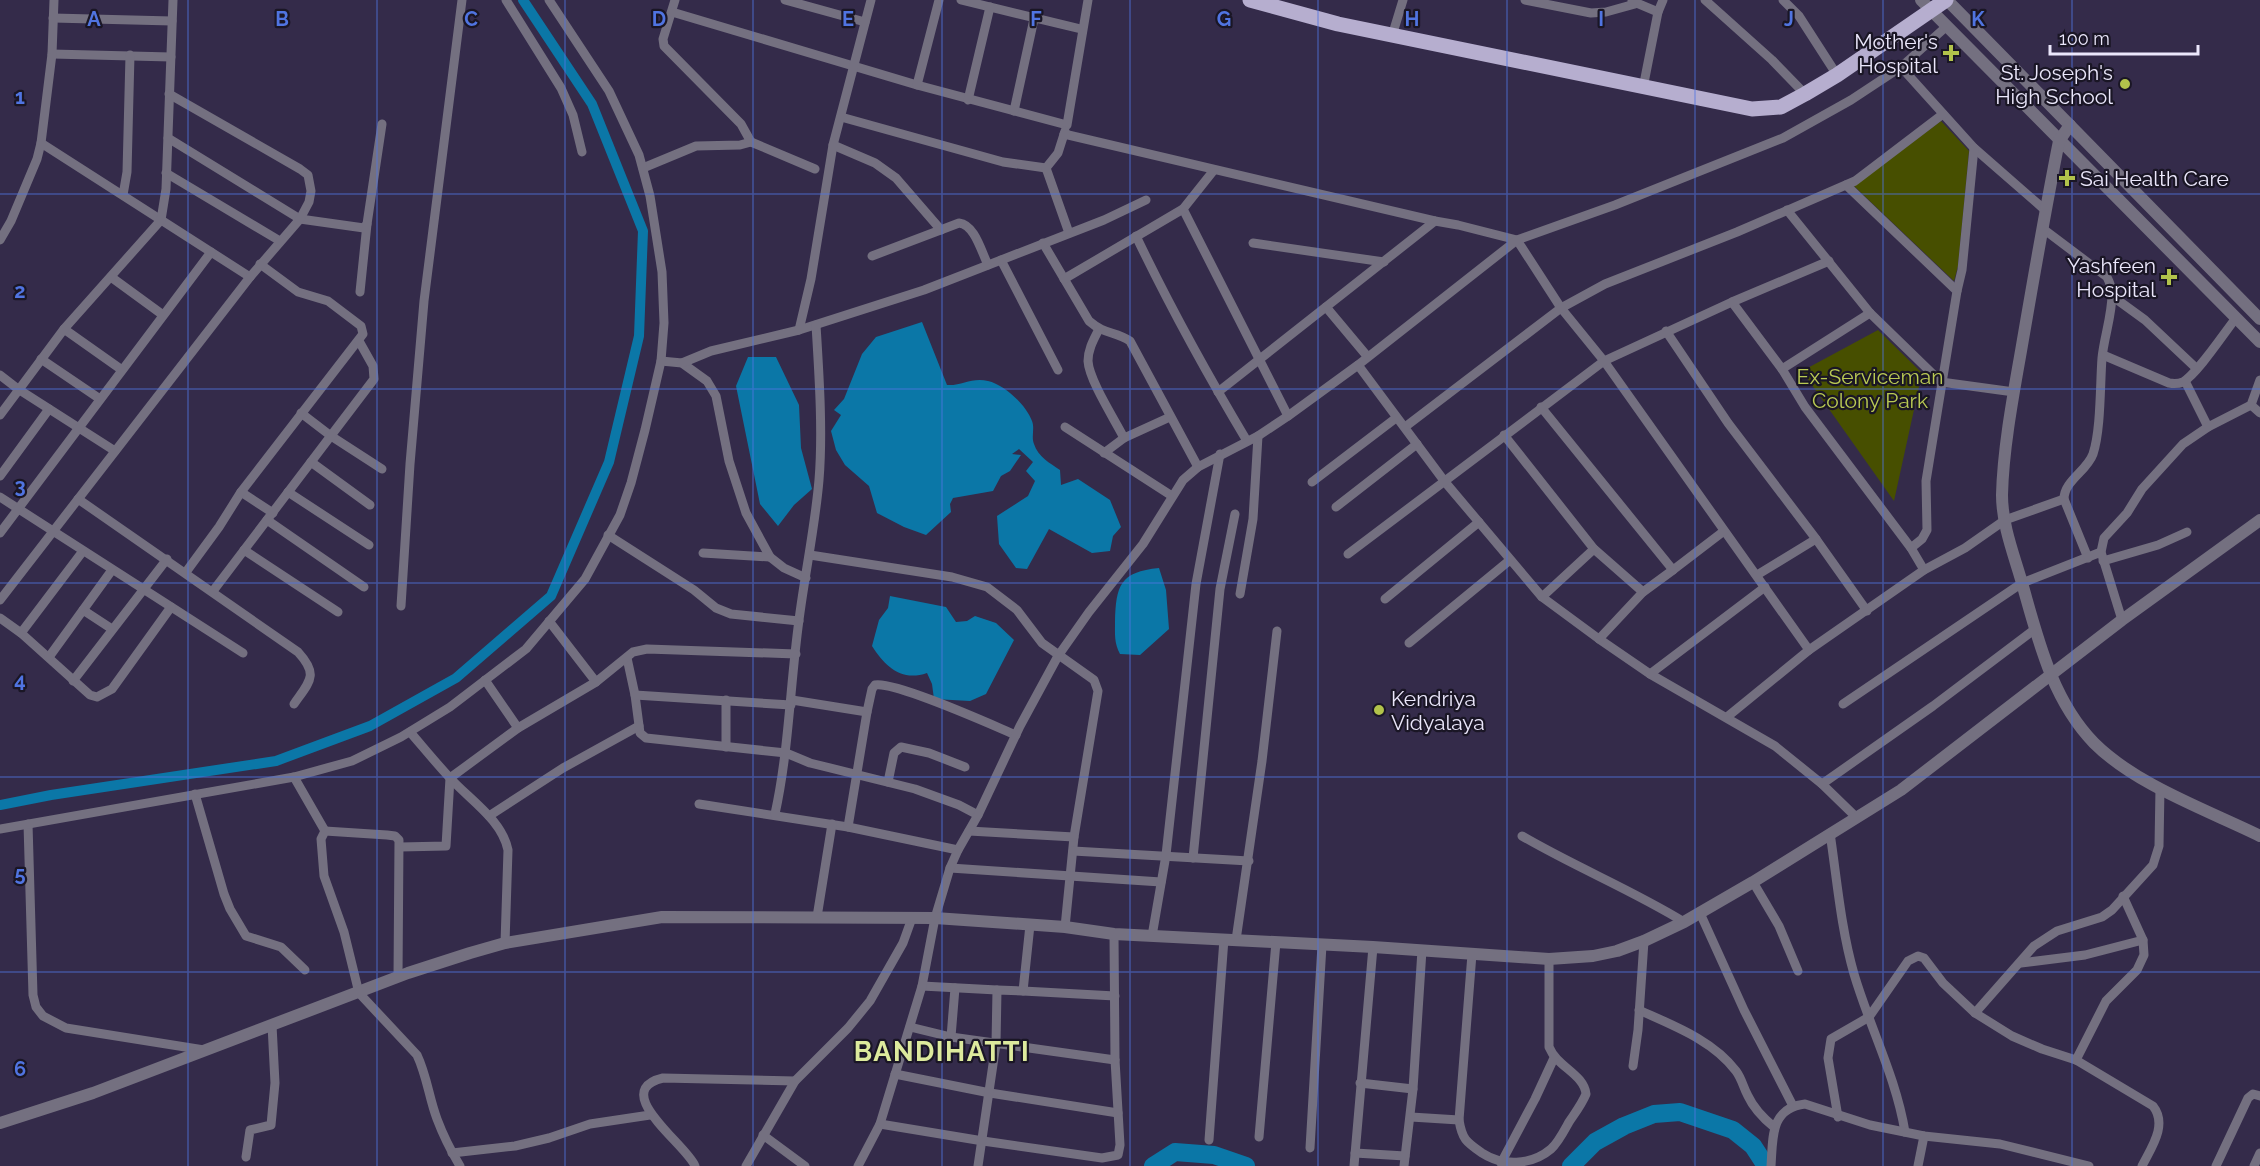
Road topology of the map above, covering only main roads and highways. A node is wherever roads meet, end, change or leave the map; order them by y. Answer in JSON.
{"nodes":[{"id":1,"x":1250,"y":0,"type":"edge"},
{"id":2,"x":1946,"y":0,"type":"edge"},
{"id":3,"x":1926,"y":5,"type":"edge"}],
"edges":[{"from":1,"to":3,"type":"main road"},
{"from":2,"to":3,"type":"main road"}]}
